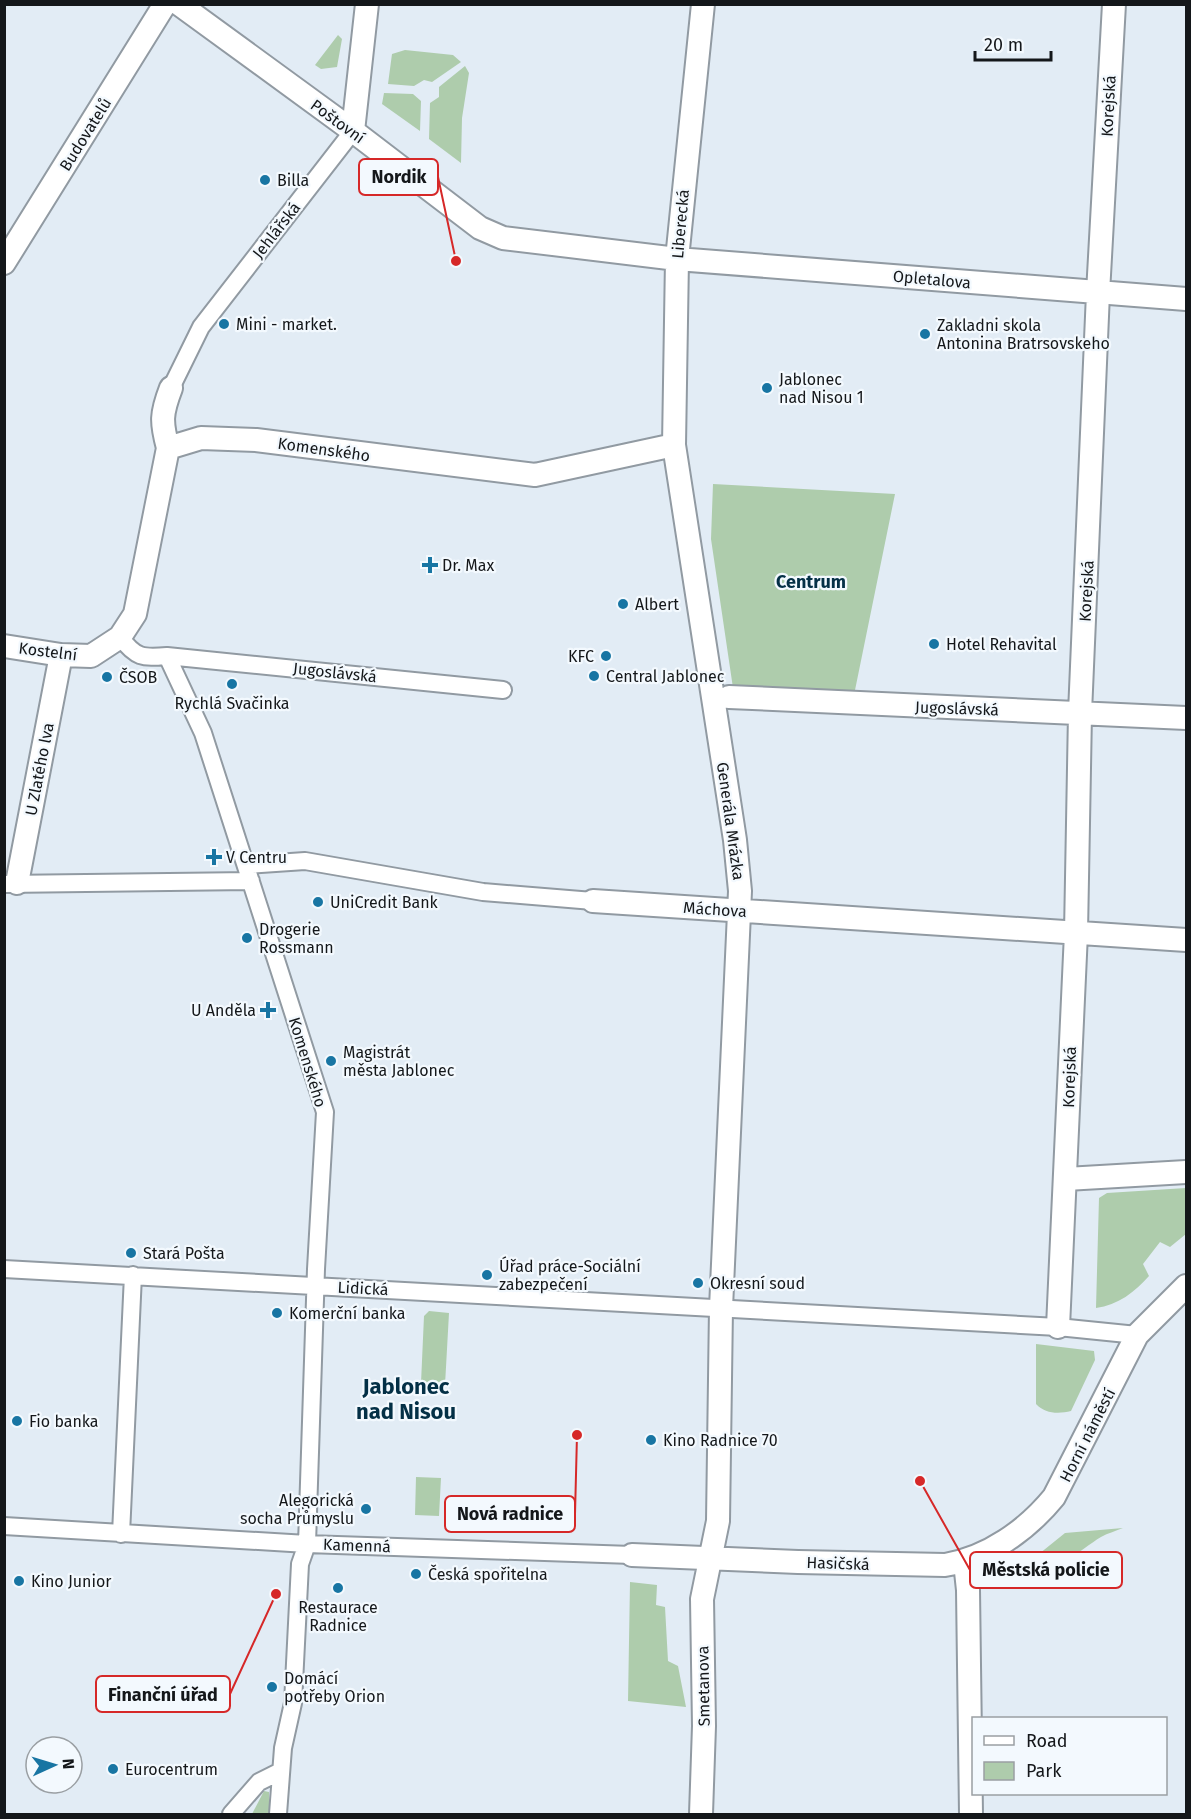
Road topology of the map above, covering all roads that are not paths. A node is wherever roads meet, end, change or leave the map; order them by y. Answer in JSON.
{"nodes":[{"id":1,"x":165,"y":4,"type":"edge"},
{"id":2,"x":179,"y":4,"type":"edge"},
{"id":3,"x":367,"y":4,"type":"edge"},
{"id":4,"x":703,"y":4,"type":"edge"},
{"id":5,"x":1114,"y":4,"type":"edge"},
{"id":6,"x":353,"y":131,"type":"junction"},
{"id":7,"x":677,"y":259,"type":"junction"},
{"id":8,"x":4,"y":263,"type":"edge"},
{"id":9,"x":1098,"y":293,"type":"junction"},
{"id":10,"x":1186,"y":299,"type":"edge"},
{"id":11,"x":171,"y":388,"type":"joint"},
{"id":12,"x":674,"y":445,"type":"junction"},
{"id":13,"x":168,"y":448,"type":"junction"},
{"id":14,"x":120,"y":637,"type":"junction"},
{"id":15,"x":4,"y":646,"type":"edge"},
{"id":16,"x":61,"y":655,"type":"junction"},
{"id":17,"x":167,"y":657,"type":"junction"},
{"id":18,"x":503,"y":690,"type":"dead end"},
{"id":19,"x":729,"y":697,"type":"dead end"},
{"id":20,"x":1080,"y":713,"type":"junction"},
{"id":21,"x":1186,"y":718,"type":"edge"},
{"id":22,"x":248,"y":873,"type":"junction"},
{"id":23,"x":11,"y":883,"type":"edge"},
{"id":24,"x":593,"y":901,"type":"joint"},
{"id":25,"x":740,"y":910,"type":"junction"},
{"id":26,"x":1076,"y":933,"type":"junction"},
{"id":27,"x":1186,"y":940,"type":"edge"},
{"id":28,"x":1186,"y":1172,"type":"edge"},
{"id":29,"x":1066,"y":1179,"type":"junction"},
{"id":30,"x":4,"y":1269,"type":"edge"},
{"id":31,"x":133,"y":1275,"type":"junction"},
{"id":32,"x":316,"y":1286,"type":"junction"},
{"id":33,"x":1186,"y":1286,"type":"edge"},
{"id":34,"x":722,"y":1308,"type":"junction"},
{"id":35,"x":1058,"y":1327,"type":"junction"},
{"id":36,"x":1137,"y":1335,"type":"junction"},
{"id":37,"x":4,"y":1526,"type":"edge"},
{"id":38,"x":121,"y":1534,"type":"junction"},
{"id":39,"x":307,"y":1544,"type":"junction"},
{"id":40,"x":632,"y":1555,"type":"joint"},
{"id":41,"x":711,"y":1558,"type":"junction"},
{"id":42,"x":965,"y":1562,"type":"junction"},
{"id":43,"x":281,"y":1771,"type":"junction"},
{"id":44,"x":231,"y":1815,"type":"edge"},
{"id":45,"x":278,"y":1815,"type":"edge"},
{"id":46,"x":701,"y":1815,"type":"edge"},
{"id":47,"x":971,"y":1815,"type":"edge"}],
"edges":[{"from":1,"to":8,"type":"street","name":"Budovatelů"},
{"from":2,"to":6,"type":"street","name":"Poštovní"},
{"from":3,"to":6,"type":"street"},
{"from":4,"to":7,"type":"street","name":"Liberecká"},
{"from":5,"to":9,"type":"street","name":"Korejská"},
{"from":6,"to":7,"type":"street","name":"Poštovní"},
{"from":6,"to":11,"type":"street","name":"Jehlářská"},
{"from":7,"to":9,"type":"street","name":"Opletalova"},
{"from":7,"to":12,"type":"street","name":"Liberecká"},
{"from":9,"to":10,"type":"street","name":"Opletalova"},
{"from":9,"to":20,"type":"street","name":"Korejská"},
{"from":11,"to":13,"type":"street","name":"Jehlářská"},
{"from":12,"to":13,"type":"street","name":"Komenského"},
{"from":12,"to":25,"type":"street","name":"Generála Mrázka"},
{"from":13,"to":14,"type":"street"},
{"from":14,"to":16,"type":"street","name":"Kostelní"},
{"from":14,"to":17,"type":"street"},
{"from":15,"to":16,"type":"street","name":"Kostelní"},
{"from":16,"to":23,"type":"street","name":"U Zlatého lva"},
{"from":17,"to":18,"type":"street","name":"Jugoslávská"},
{"from":17,"to":22,"type":"street","name":"Komenského"},
{"from":19,"to":20,"type":"street","name":"Jugoslávská"},
{"from":20,"to":21,"type":"street","name":"Jugoslávská"},
{"from":20,"to":26,"type":"street","name":"Korejská"},
{"from":22,"to":23,"type":"street","name":"Máchova"},
{"from":22,"to":24,"type":"street","name":"Máchova"},
{"from":22,"to":32,"type":"street","name":"Komenského"},
{"from":24,"to":25,"type":"street","name":"Máchova"},
{"from":25,"to":26,"type":"street","name":"Máchova"},
{"from":25,"to":34,"type":"street","name":"Generála Mrázka"},
{"from":26,"to":27,"type":"street","name":"Máchova"},
{"from":26,"to":29,"type":"street","name":"Korejská"},
{"from":28,"to":29,"type":"street"},
{"from":29,"to":35,"type":"street","name":"Korejská"},
{"from":30,"to":31,"type":"street","name":"Lidická"},
{"from":31,"to":32,"type":"street","name":"Lidická"},
{"from":31,"to":38,"type":"street"},
{"from":32,"to":34,"type":"street","name":"Lidická"},
{"from":32,"to":39,"type":"street","name":"Komenského"},
{"from":33,"to":36,"type":"street","name":"Horní náměstí"},
{"from":34,"to":35,"type":"street","name":"Lidická"},
{"from":34,"to":41,"type":"street","name":"Smetanova"},
{"from":35,"to":36,"type":"street","name":"Lidická"},
{"from":36,"to":42,"type":"street","name":"Horní náměstí"},
{"from":37,"to":38,"type":"street","name":"Kamenná"},
{"from":38,"to":39,"type":"street","name":"Kamenná"},
{"from":39,"to":40,"type":"street","name":"Kamenná"},
{"from":39,"to":43,"type":"street","name":"Komenského"},
{"from":40,"to":41,"type":"street","name":"Kamenná"},
{"from":41,"to":42,"type":"street","name":"Hasičská"},
{"from":41,"to":46,"type":"street","name":"Smetanova"},
{"from":42,"to":47,"type":"street"},
{"from":43,"to":44,"type":"street"},
{"from":43,"to":45,"type":"street","name":"Komenského"}]}
